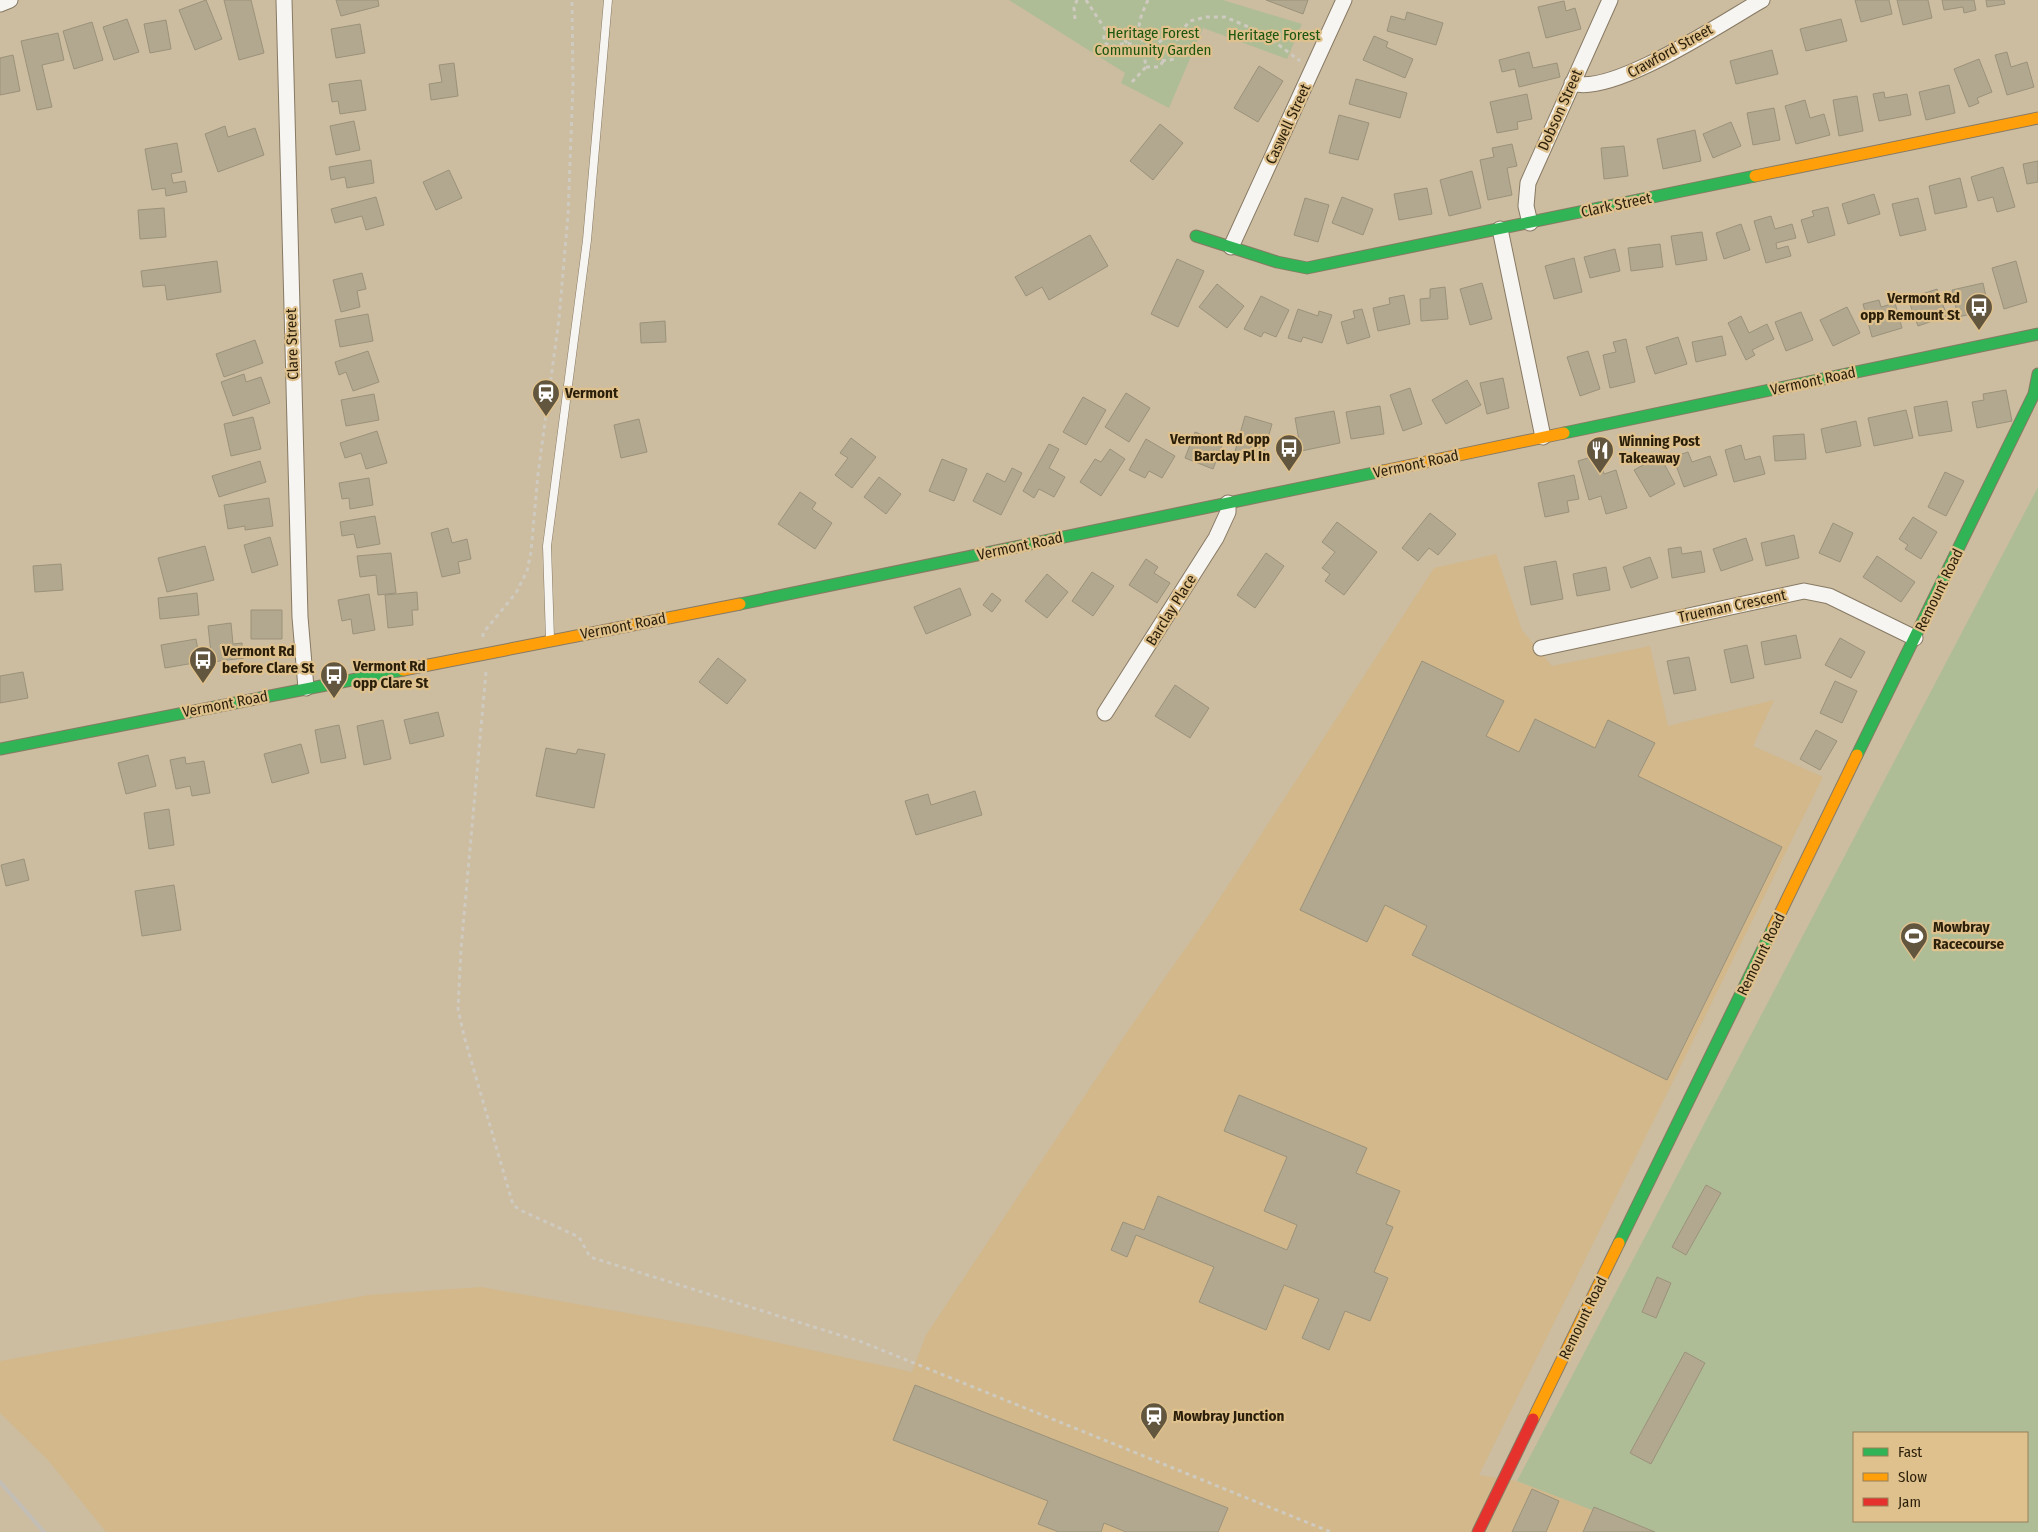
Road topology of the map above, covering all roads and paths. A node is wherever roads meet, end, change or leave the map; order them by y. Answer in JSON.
{"nodes":[{"id":1,"x":10,"y":0,"type":"edge"},
{"id":2,"x":284,"y":0,"type":"edge"},
{"id":3,"x":572,"y":0,"type":"edge"},
{"id":4,"x":608,"y":0,"type":"edge"},
{"id":5,"x":1077,"y":0,"type":"edge"},
{"id":6,"x":1086,"y":0,"type":"edge"},
{"id":7,"x":1148,"y":0,"type":"edge"},
{"id":8,"x":1344,"y":0,"type":"edge"},
{"id":9,"x":1610,"y":0,"type":"edge"},
{"id":10,"x":1762,"y":0,"type":"edge"},
{"id":11,"x":0,"y":4,"type":"edge"},
{"id":12,"x":1076,"y":19,"type":"dead end"},
{"id":13,"x":1106,"y":32,"type":"junction"},
{"id":14,"x":1176,"y":37,"type":"junction"},
{"id":15,"x":1127,"y":43,"type":"junction"},
{"id":16,"x":1144,"y":43,"type":"junction"},
{"id":17,"x":1156,"y":47,"type":"junction"},
{"id":18,"x":1142,"y":48,"type":"junction"},
{"id":19,"x":1164,"y":60,"type":"junction"},
{"id":20,"x":1146,"y":67,"type":"junction"},
{"id":21,"x":1312,"y":71,"type":"junction"},
{"id":22,"x":1132,"y":82,"type":"dead end"},
{"id":23,"x":1572,"y":83,"type":"junction"},
{"id":24,"x":2038,"y":118,"type":"edge"},
{"id":25,"x":1530,"y":223,"type":"junction"},
{"id":26,"x":1500,"y":229,"type":"junction"},
{"id":27,"x":1196,"y":236,"type":"dead end"},
{"id":28,"x":1231,"y":247,"type":"junction"},
{"id":29,"x":2038,"y":334,"type":"edge"},
{"id":30,"x":2038,"y":374,"type":"edge"},
{"id":31,"x":1543,"y":437,"type":"junction"},
{"id":32,"x":1228,"y":503,"type":"junction"},
{"id":33,"x":1915,"y":638,"type":"junction"},
{"id":34,"x":550,"y":640,"type":"junction"},
{"id":35,"x":483,"y":643,"type":"dead end"},
{"id":36,"x":1541,"y":648,"type":"dead end"},
{"id":37,"x":486,"y":668,"type":"dead end"},
{"id":38,"x":306,"y":688,"type":"junction"},
{"id":39,"x":1105,"y":713,"type":"dead end"},
{"id":40,"x":0,"y":749,"type":"edge"},
{"id":41,"x":1331,"y":1532,"type":"edge"},
{"id":42,"x":1478,"y":1532,"type":"edge"}],
"edges":[{"from":1,"to":11,"type":"street"},
{"from":2,"to":38,"type":"street","name":"Clare Street"},
{"from":3,"to":35,"type":"path"},
{"from":4,"to":34,"type":"lane"},
{"from":5,"to":12,"type":"path"},
{"from":6,"to":13,"type":"path"},
{"from":7,"to":16,"type":"path"},
{"from":8,"to":21,"type":"street","name":"Caswell Street"},
{"from":9,"to":23,"type":"street","name":"Dobson Street"},
{"from":10,"to":23,"type":"street","name":"Crawford Street"},
{"from":13,"to":15,"type":"path"},
{"from":13,"to":15,"type":"path"},
{"from":14,"to":17,"type":"path"},
{"from":14,"to":19,"type":"path"},
{"from":14,"to":21,"type":"path"},
{"from":15,"to":18,"type":"path"},
{"from":16,"to":17,"type":"path"},
{"from":16,"to":18,"type":"path"},
{"from":17,"to":19,"type":"path"},
{"from":18,"to":20,"type":"path"},
{"from":19,"to":20,"type":"path"},
{"from":20,"to":22,"type":"path"},
{"from":21,"to":28,"type":"street","name":"Caswell Street"},
{"from":23,"to":25,"type":"street","name":"Dobson Street"},
{"from":24,"to":25,"type":"street","name":"Clark Street"},
{"from":25,"to":26,"type":"street","name":"Clark Street"},
{"from":26,"to":28,"type":"street","name":"Clark Street"},
{"from":26,"to":31,"type":"street"},
{"from":27,"to":28,"type":"street","name":"Clark Street"},
{"from":29,"to":31,"type":"street","name":"Vermont Road"},
{"from":30,"to":33,"type":"street","name":"Remount Road"},
{"from":31,"to":32,"type":"street","name":"Vermont Road"},
{"from":32,"to":34,"type":"street","name":"Vermont Road"},
{"from":32,"to":39,"type":"street","name":"Barclay Place"},
{"from":33,"to":36,"type":"street","name":"Trueman Crescent"},
{"from":33,"to":42,"type":"street","name":"Remount Road"},
{"from":34,"to":38,"type":"street","name":"Vermont Road"},
{"from":37,"to":41,"type":"path"},
{"from":38,"to":40,"type":"street","name":"Vermont Road"}]}
